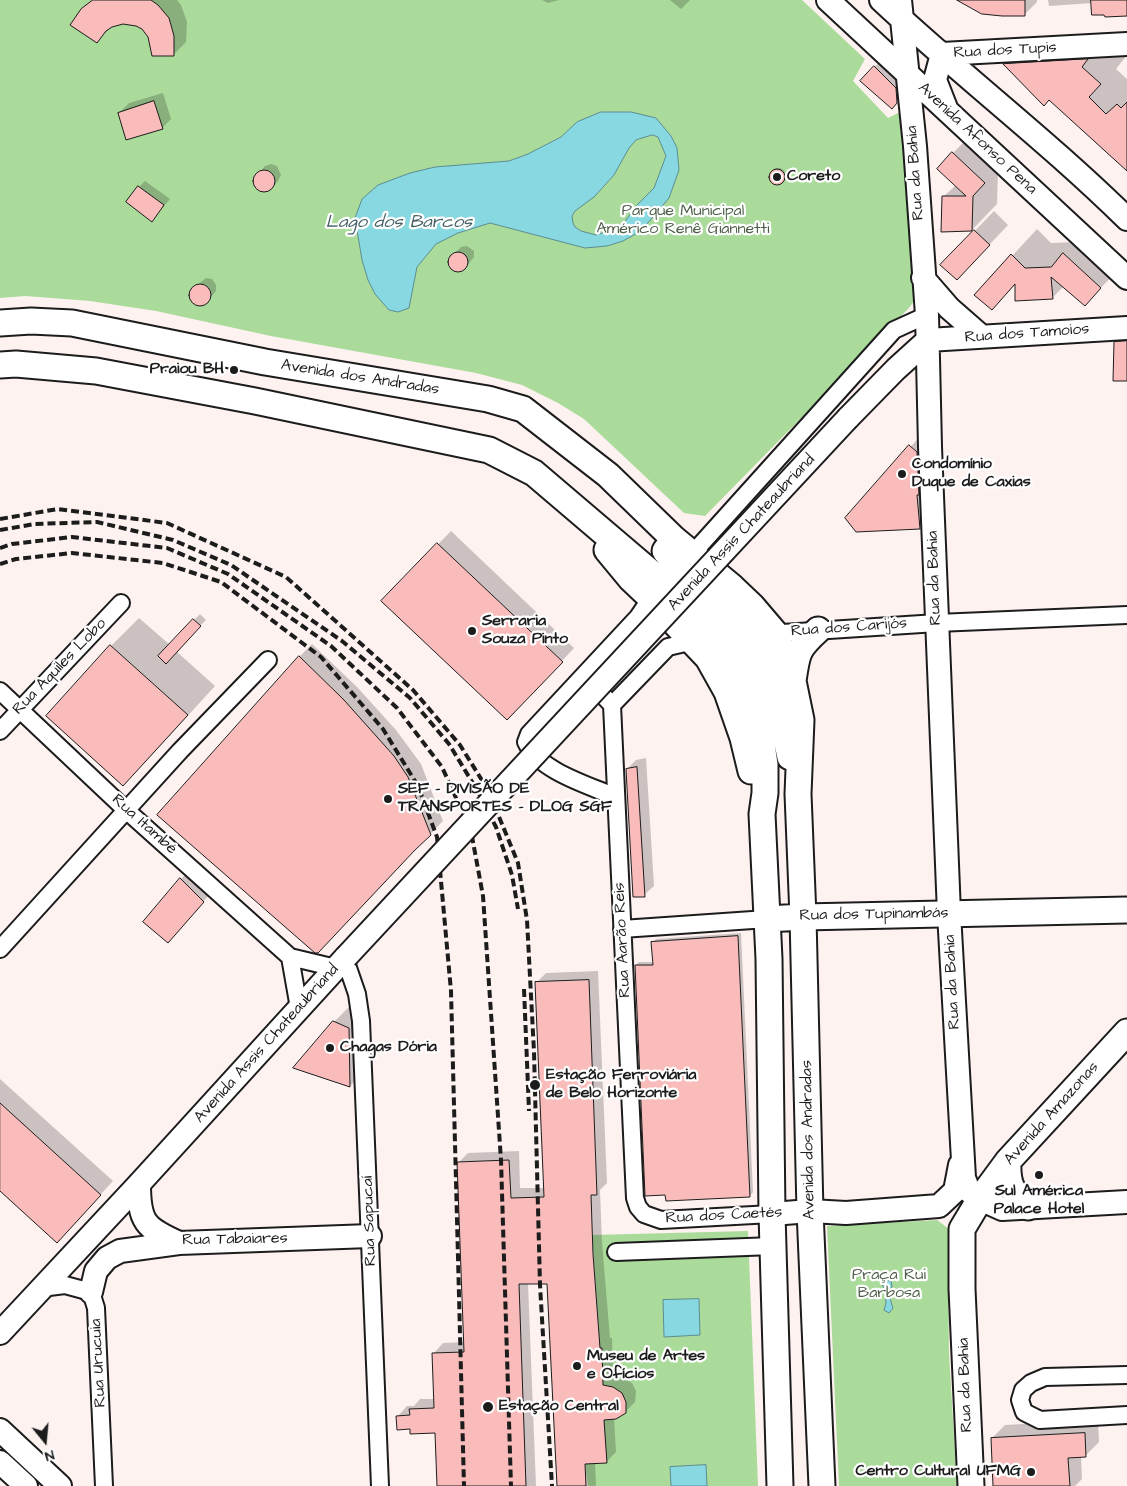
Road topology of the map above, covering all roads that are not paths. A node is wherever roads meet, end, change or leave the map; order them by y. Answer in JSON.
{"nodes":[{"id":1,"x":828,"y":0,"type":"edge"},
{"id":2,"x":881,"y":0,"type":"edge"},
{"id":3,"x":901,"y":10,"type":"edge"},
{"id":4,"x":1127,"y":44,"type":"edge"},
{"id":5,"x":942,"y":54,"type":"junction"},
{"id":6,"x":907,"y":74,"type":"junction"},
{"id":7,"x":929,"y":94,"type":"junction"},
{"id":8,"x":911,"y":109,"type":"junction"},
{"id":9,"x":947,"y":111,"type":"junction"},
{"id":10,"x":1127,"y":219,"type":"edge"},
{"id":11,"x":923,"y":278,"type":"junction"},
{"id":12,"x":1127,"y":278,"type":"edge"},
{"id":13,"x":927,"y":315,"type":"junction"},
{"id":14,"x":0,"y":324,"type":"edge"},
{"id":15,"x":1124,"y":327,"type":"edge"},
{"id":16,"x":894,"y":330,"type":"junction"},
{"id":17,"x":981,"y":336,"type":"junction"},
{"id":18,"x":928,"y":340,"type":"junction"},
{"id":19,"x":0,"y":365,"type":"edge"},
{"id":20,"x":896,"y":368,"type":"junction"},
{"id":21,"x":928,"y":397,"type":"junction"},
{"id":22,"x":669,"y":567,"type":"junction"},
{"id":23,"x":121,"y":603,"type":"dead end"},
{"id":24,"x":1127,"y":615,"type":"edge"},
{"id":25,"x":936,"y":623,"type":"junction"},
{"id":26,"x":818,"y":630,"type":"junction"},
{"id":27,"x":775,"y":633,"type":"junction"},
{"id":28,"x":746,"y":635,"type":"junction"},
{"id":29,"x":719,"y":638,"type":"junction"},
{"id":30,"x":691,"y":641,"type":"junction"},
{"id":31,"x":268,"y":660,"type":"dead end"},
{"id":32,"x":584,"y":675,"type":"junction"},
{"id":33,"x":793,"y":681,"type":"junction"},
{"id":34,"x":0,"y":691,"type":"edge"},
{"id":35,"x":612,"y":705,"type":"junction"},
{"id":36,"x":19,"y":710,"type":"junction"},
{"id":37,"x":0,"y":731,"type":"edge"},
{"id":38,"x":798,"y":794,"type":"junction"},
{"id":39,"x":616,"y":796,"type":"junction"},
{"id":40,"x":126,"y":810,"type":"junction"},
{"id":41,"x":762,"y":814,"type":"junction"},
{"id":42,"x":1127,"y":910,"type":"edge"},
{"id":43,"x":949,"y":913,"type":"junction"},
{"id":44,"x":804,"y":917,"type":"junction"},
{"id":45,"x":767,"y":919,"type":"junction"},
{"id":46,"x":622,"y":929,"type":"junction"},
{"id":47,"x":0,"y":949,"type":"edge"},
{"id":48,"x":290,"y":957,"type":"junction"},
{"id":49,"x":342,"y":961,"type":"junction"},
{"id":50,"x":299,"y":1008,"type":"junction"},
{"id":51,"x":1127,"y":1032,"type":"edge"},
{"id":52,"x":962,"y":1156,"type":"junction"},
{"id":53,"x":1008,"y":1161,"type":"junction"},
{"id":54,"x":139,"y":1184,"type":"junction"},
{"id":55,"x":980,"y":1199,"type":"junction"},
{"id":56,"x":1127,"y":1202,"type":"edge"},
{"id":57,"x":1028,"y":1207,"type":"junction"},
{"id":58,"x":810,"y":1211,"type":"junction"},
{"id":59,"x":644,"y":1214,"type":"joint"},
{"id":60,"x":772,"y":1214,"type":"junction"},
{"id":61,"x":370,"y":1236,"type":"junction"},
{"id":62,"x":179,"y":1243,"type":"junction"},
{"id":63,"x":773,"y":1246,"type":"junction"},
{"id":64,"x":616,"y":1252,"type":"dead end"},
{"id":65,"x":41,"y":1288,"type":"junction"},
{"id":66,"x":91,"y":1292,"type":"junction"},
{"id":67,"x":0,"y":1333,"type":"edge"},
{"id":68,"x":1127,"y":1375,"type":"edge"},
{"id":69,"x":1127,"y":1415,"type":"edge"},
{"id":70,"x":0,"y":1430,"type":"edge"},
{"id":71,"x":0,"y":1462,"type":"edge"},
{"id":72,"x":26,"y":1486,"type":"edge"},
{"id":73,"x":60,"y":1486,"type":"edge"},
{"id":74,"x":104,"y":1486,"type":"edge"},
{"id":75,"x":380,"y":1486,"type":"edge"},
{"id":76,"x":780,"y":1486,"type":"edge"},
{"id":77,"x":822,"y":1486,"type":"edge"},
{"id":78,"x":971,"y":1486,"type":"edge"}],
"edges":[{"from":1,"to":6,"type":"street","name":"Avenida Afonso Pena"},
{"from":2,"to":3,"type":"street"},
{"from":3,"to":5,"type":"street"},
{"from":3,"to":6,"type":"street","name":"Rua da Bahia"},
{"from":4,"to":5,"type":"street","name":"Rua dos Tupis"},
{"from":5,"to":9,"type":"street","name":"Rua dos Tupis"},
{"from":5,"to":10,"type":"street"},
{"from":6,"to":7,"type":"street","name":"Avenida Afonso Pena"},
{"from":6,"to":8,"type":"street","name":"Rua da Bahia"},
{"from":7,"to":8,"type":"street"},
{"from":7,"to":9,"type":"street","name":"Avenida Afonso Pena"},
{"from":8,"to":11,"type":"street","name":"Rua da Bahia"},
{"from":9,"to":12,"type":"street","name":"Avenida Afonso Pena"},
{"from":11,"to":13,"type":"street","name":"Rua da Bahia"},
{"from":11,"to":17,"type":"street"},
{"from":13,"to":16,"type":"street","name":"Avenida Assis Chateaubriand"},
{"from":13,"to":18,"type":"street","name":"Rua da Bahia"},
{"from":14,"to":22,"type":"main road","name":"Avenida dos Andradas"},
{"from":15,"to":17,"type":"street","name":"Rua dos Tamoios"},
{"from":16,"to":18,"type":"street"},
{"from":16,"to":22,"type":"street","name":"Avenida Assis Chateaubriand"},
{"from":17,"to":18,"type":"street","name":"Rua dos Tamoios"},
{"from":18,"to":20,"type":"street","name":"Avenida Assis Chateaubriand"},
{"from":18,"to":21,"type":"street","name":"Rua da Bahia"},
{"from":19,"to":22,"type":"main road","name":"Avenida dos Andradas"},
{"from":20,"to":21,"type":"street"},
{"from":20,"to":49,"type":"street","name":"Avenida Assis Chateaubriand","bridge":true},
{"from":21,"to":25,"type":"street","name":"Rua da Bahia"},
{"from":22,"to":27,"type":"main road","name":"Avenida dos Andradas"},
{"from":22,"to":28,"type":"main road","name":"Avenida dos Andradas"},
{"from":22,"to":29,"type":"main road","name":"Avenida dos Andradas"},
{"from":22,"to":30,"type":"main road","name":"Avenida dos Andradas"},
{"from":22,"to":32,"type":"street","name":"Avenida Assis Chateaubriand"},
{"from":23,"to":36,"type":"street","name":"Rua Aquiles Lobo"},
{"from":24,"to":25,"type":"street","name":"Rua dos Carijós"},
{"from":25,"to":26,"type":"street","name":"Rua dos Carijós"},
{"from":25,"to":43,"type":"street","name":"Rua da Bahia"},
{"from":26,"to":27,"type":"street","name":"Rua dos Carijós"},
{"from":26,"to":33,"type":"main road"},
{"from":27,"to":28,"type":"street","name":"Rua dos Carijós"},
{"from":27,"to":33,"type":"main road","name":"Avenida dos Andradas"},
{"from":28,"to":29,"type":"street","name":"Rua dos Carijós"},
{"from":28,"to":38,"type":"main road","name":"Avenida dos Andradas"},
{"from":29,"to":30,"type":"street","name":"Rua dos Carijós"},
{"from":29,"to":41,"type":"main road","name":"Avenida dos Andradas"},
{"from":30,"to":35,"type":"street"},
{"from":30,"to":41,"type":"main road","name":"Avenida dos Andradas"},
{"from":31,"to":40,"type":"street"},
{"from":32,"to":35,"type":"street"},
{"from":32,"to":39,"type":"street","name":"Avenida Assis Chateaubriand"},
{"from":33,"to":38,"type":"main road","name":"Avenida dos Andradas"},
{"from":34,"to":36,"type":"street","name":"Rua Itambé"},
{"from":35,"to":39,"type":"street","name":"Rua Aarão Reis"},
{"from":36,"to":37,"type":"street","name":"Rua Aquiles Lobo"},
{"from":36,"to":40,"type":"street","name":"Rua Itambé"},
{"from":38,"to":44,"type":"main road","name":"Avenida dos Andradas"},
{"from":39,"to":46,"type":"street","name":"Rua Aarão Reis"},
{"from":40,"to":47,"type":"street"},
{"from":40,"to":48,"type":"street","name":"Rua Itambé"},
{"from":41,"to":45,"type":"main road","name":"Avenida dos Andradas"},
{"from":42,"to":43,"type":"main road","name":"Rua dos Tupinambás"},
{"from":43,"to":44,"type":"main road","name":"Rua dos Tupinambás"},
{"from":43,"to":52,"type":"street","name":"Rua da Bahia"},
{"from":44,"to":45,"type":"main road","name":"Rua dos Tupinambás"},
{"from":44,"to":58,"type":"main road","name":"Avenida dos Andradas"},
{"from":45,"to":46,"type":"street","name":"Rua dos Tupinambás"},
{"from":45,"to":60,"type":"main road","name":"Avenida dos Andradas"},
{"from":46,"to":59,"type":"street","name":"Rua Aarão Reis"},
{"from":48,"to":49,"type":"street","name":"Rua Itambé"},
{"from":48,"to":50,"type":"street"},
{"from":49,"to":50,"type":"street","name":"Avenida Assis Chateaubriand"},
{"from":49,"to":61,"type":"street","name":"Rua Sapucaí"},
{"from":50,"to":54,"type":"street","name":"Avenida Assis Chateaubriand"},
{"from":51,"to":53,"type":"main road","name":"Avenida Amazonas"},
{"from":52,"to":55,"type":"street"},
{"from":52,"to":58,"type":"street","name":"Rua dos Caetés"},
{"from":53,"to":55,"type":"main road","name":"Avenida Amazonas"},
{"from":53,"to":57,"type":"main road"},
{"from":54,"to":62,"type":"street","name":"Rua Tabaiares"},
{"from":54,"to":65,"type":"street","name":"Avenida Assis Chateaubriand"},
{"from":55,"to":57,"type":"street"},
{"from":55,"to":78,"type":"main road","name":"Rua da Bahia"},
{"from":56,"to":57,"type":"street"},
{"from":58,"to":60,"type":"street","name":"Rua dos Caetés"},
{"from":58,"to":77,"type":"main road","name":"Avenida dos Andradas"},
{"from":59,"to":60,"type":"street","name":"Rua dos Caetés"},
{"from":60,"to":63,"type":"main road","name":"Avenida dos Andradas"},
{"from":61,"to":62,"type":"street","name":"Rua Tabaiares"},
{"from":61,"to":75,"type":"street","name":"Rua Sapucaí"},
{"from":62,"to":66,"type":"street"},
{"from":63,"to":64,"type":"street"},
{"from":63,"to":76,"type":"main road","name":"Avenida dos Andradas"},
{"from":65,"to":66,"type":"street"},
{"from":65,"to":67,"type":"street","name":"Avenida Assis Chateaubriand"},
{"from":66,"to":74,"type":"street","name":"Rua Urucuia"},
{"from":68,"to":69,"type":"street"},
{"from":70,"to":73,"type":"street"},
{"from":71,"to":72,"type":"street"}]}
